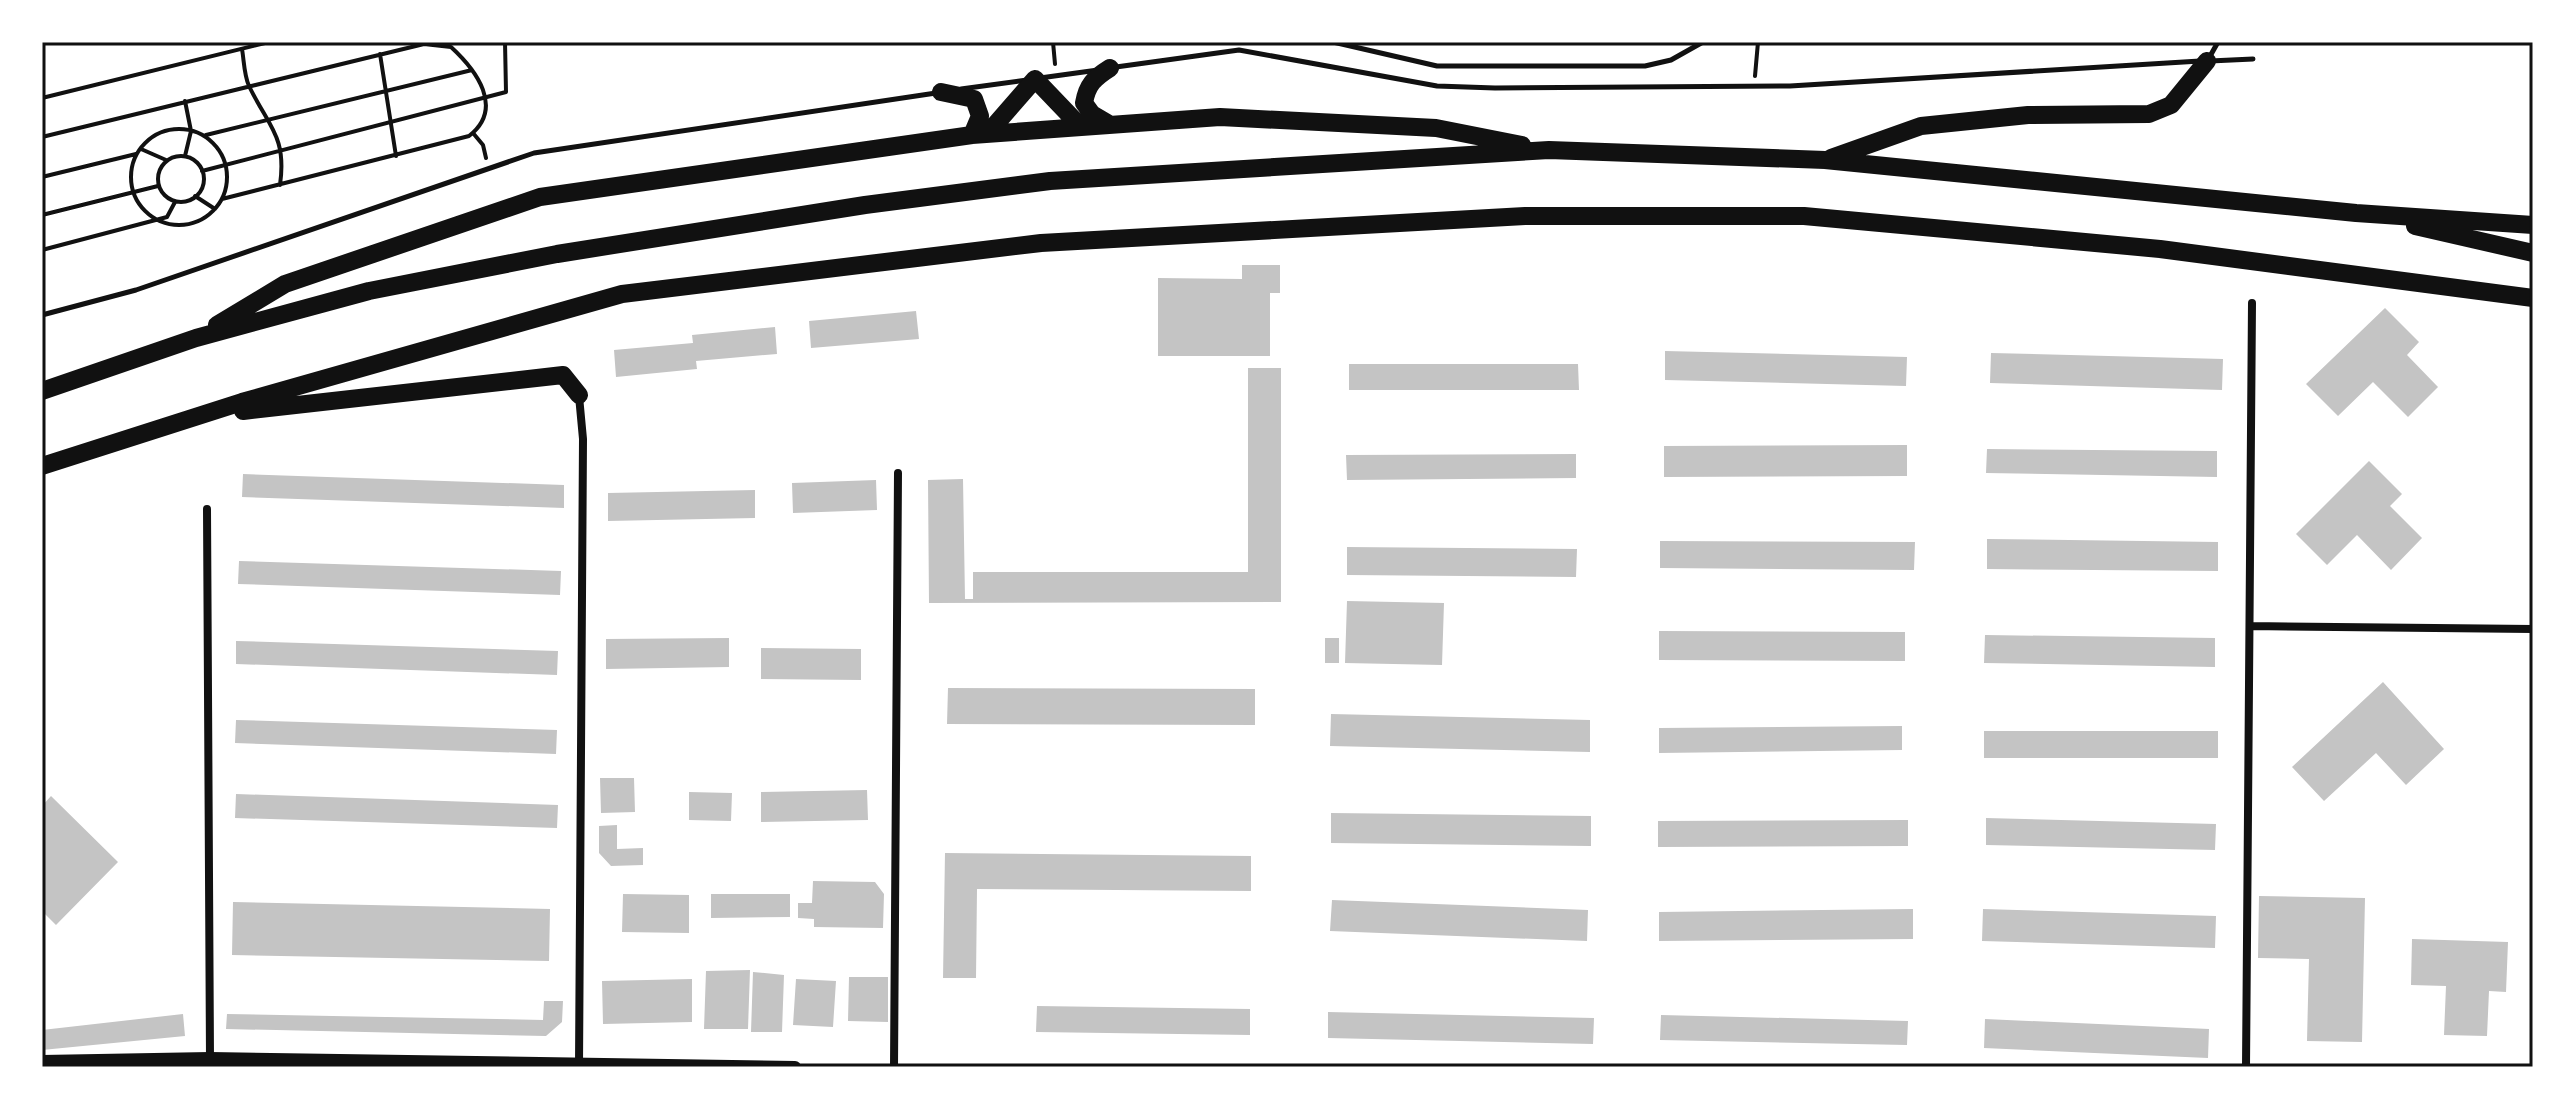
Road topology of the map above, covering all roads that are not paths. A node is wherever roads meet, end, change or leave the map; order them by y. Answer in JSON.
{"nodes":[{"id":1,"x":1333,"y":42,"type":"edge"},
{"id":2,"x":1703,"y":42,"type":"edge"},
{"id":3,"x":2218,"y":42,"type":"edge"},
{"id":4,"x":2253,"y":59,"type":"dead end"},
{"id":5,"x":2207,"y":61,"type":"junction"},
{"id":6,"x":1110,"y":68,"type":"junction"},
{"id":7,"x":1035,"y":79,"type":"junction"},
{"id":8,"x":941,"y":92,"type":"junction"},
{"id":9,"x":1109,"y":124,"type":"junction"},
{"id":10,"x":1080,"y":126,"type":"junction"},
{"id":11,"x":980,"y":134,"type":"junction"},
{"id":12,"x":1549,"y":150,"type":"junction"},
{"id":13,"x":1825,"y":160,"type":"junction"},
{"id":14,"x":2356,"y":213,"type":"junction"},
{"id":15,"x":2533,"y":225,"type":"edge"},
{"id":16,"x":2533,"y":253,"type":"edge"},
{"id":17,"x":2472,"y":288,"type":"junction"},
{"id":18,"x":2533,"y":292,"type":"edge"},
{"id":19,"x":2533,"y":298,"type":"edge"},
{"id":20,"x":2252,"y":303,"type":"dead end"},
{"id":21,"x":42,"y":315,"type":"edge"},
{"id":22,"x":196,"y":338,"type":"junction"},
{"id":23,"x":42,"y":391,"type":"edge"},
{"id":24,"x":579,"y":395,"type":"joint"},
{"id":25,"x":197,"y":416,"type":"junction"},
{"id":26,"x":42,"y":466,"type":"edge"},
{"id":27,"x":898,"y":473,"type":"dead end"},
{"id":28,"x":207,"y":509,"type":"dead end"},
{"id":29,"x":2250,"y":626,"type":"junction"},
{"id":30,"x":2533,"y":629,"type":"edge"},
{"id":31,"x":210,"y":1058,"type":"junction"},
{"id":32,"x":42,"y":1061,"type":"edge"},
{"id":33,"x":300,"y":1063,"type":"edge"},
{"id":34,"x":579,"y":1065,"type":"edge"},
{"id":35,"x":795,"y":1067,"type":"edge"},
{"id":36,"x":894,"y":1067,"type":"edge"},
{"id":37,"x":2246,"y":1067,"type":"edge"}],
"edges":[{"from":1,"to":2,"type":"lane"},
{"from":3,"to":5,"type":"lane"},
{"from":4,"to":5,"type":"lane"},
{"from":5,"to":6,"type":"lane"},
{"from":5,"to":13,"type":"highway"},
{"from":6,"to":7,"type":"lane"},
{"from":6,"to":9,"type":"highway"},
{"from":7,"to":8,"type":"lane"},
{"from":7,"to":10,"type":"highway"},
{"from":7,"to":11,"type":"highway"},
{"from":8,"to":11,"type":"highway"},
{"from":8,"to":21,"type":"lane"},
{"from":9,"to":10,"type":"highway"},
{"from":9,"to":12,"type":"highway"},
{"from":10,"to":11,"type":"highway"},
{"from":11,"to":22,"type":"highway"},
{"from":12,"to":13,"type":"highway"},
{"from":12,"to":22,"type":"highway"},
{"from":13,"to":14,"type":"highway"},
{"from":14,"to":15,"type":"highway"},
{"from":14,"to":16,"type":"highway"},
{"from":17,"to":18,"type":"highway"},
{"from":17,"to":19,"type":"highway"},
{"from":17,"to":25,"type":"highway"},
{"from":20,"to":29,"type":"street"},
{"from":22,"to":23,"type":"highway"},
{"from":24,"to":25,"type":"highway"},
{"from":24,"to":34,"type":"street"},
{"from":25,"to":26,"type":"highway"},
{"from":27,"to":36,"type":"street"},
{"from":28,"to":31,"type":"street"},
{"from":29,"to":30,"type":"street"},
{"from":29,"to":37,"type":"street"},
{"from":31,"to":32,"type":"street"},
{"from":31,"to":33,"type":"street"},
{"from":33,"to":34,"type":"street"},
{"from":34,"to":35,"type":"street"}]}
